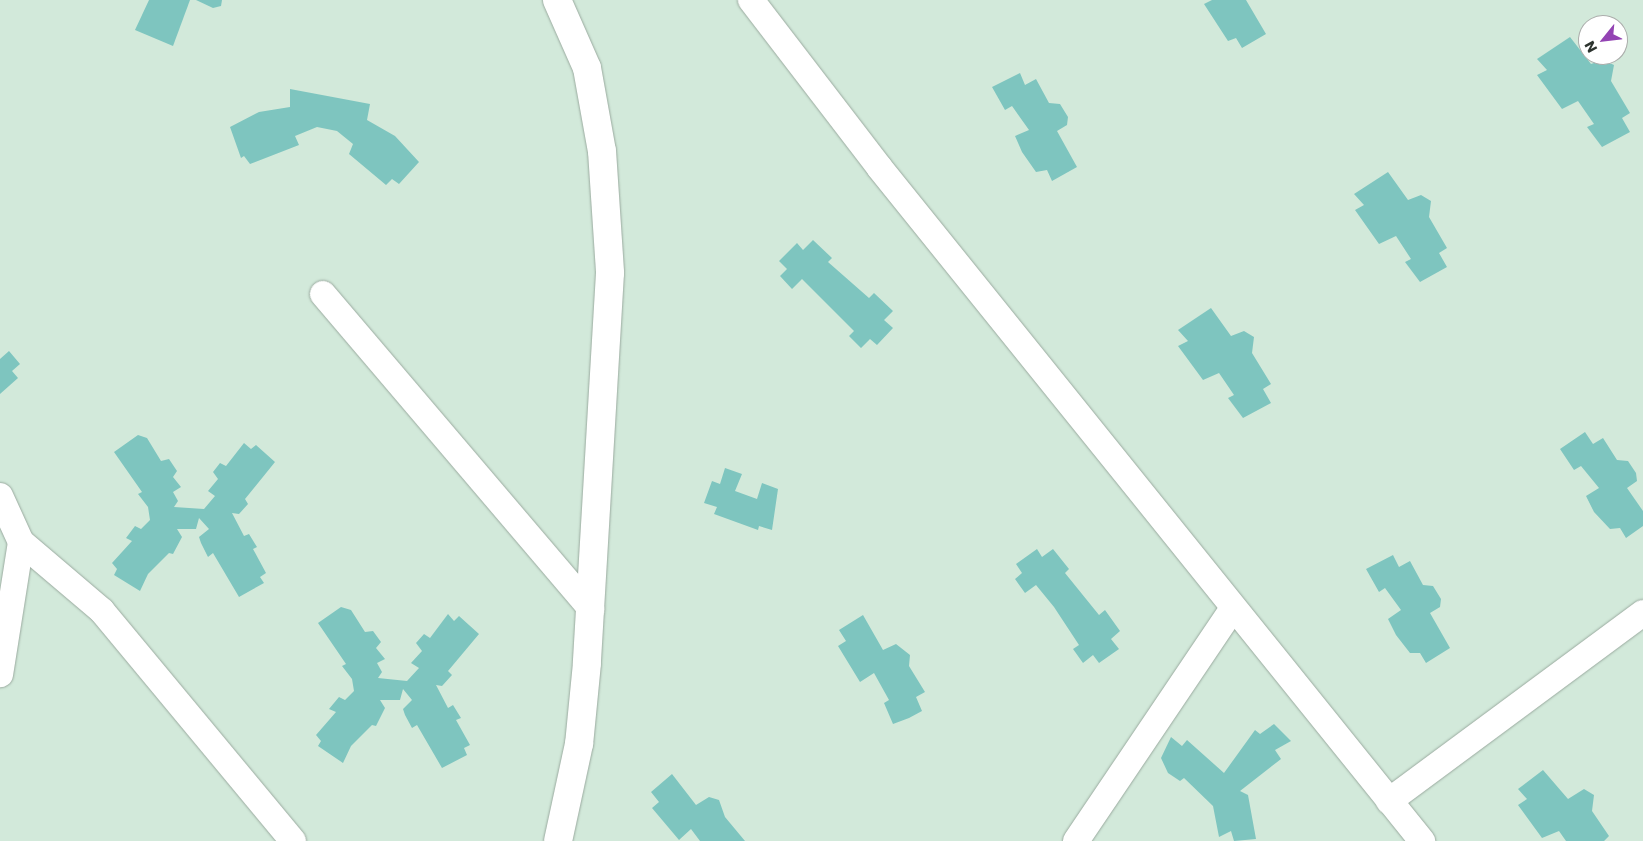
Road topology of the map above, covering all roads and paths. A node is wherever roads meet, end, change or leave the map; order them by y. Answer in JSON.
{"nodes":[{"id":1,"x":557,"y":0,"type":"edge"},
{"id":2,"x":751,"y":0,"type":"edge"},
{"id":3,"x":323,"y":294,"type":"dead end"},
{"id":4,"x":0,"y":496,"type":"edge"},
{"id":5,"x":21,"y":542,"type":"junction"},
{"id":6,"x":1233,"y":608,"type":"junction"},
{"id":7,"x":591,"y":609,"type":"junction"},
{"id":8,"x":1643,"y":613,"type":"edge"},
{"id":9,"x":0,"y":674,"type":"edge"},
{"id":10,"x":1389,"y":801,"type":"junction"},
{"id":11,"x":293,"y":841,"type":"edge"},
{"id":12,"x":558,"y":841,"type":"edge"},
{"id":13,"x":1076,"y":841,"type":"edge"},
{"id":14,"x":1422,"y":841,"type":"edge"}],
"edges":[{"from":1,"to":7,"type":"street"},
{"from":2,"to":6,"type":"street"},
{"from":3,"to":7,"type":"street"},
{"from":4,"to":5,"type":"street"},
{"from":5,"to":9,"type":"street"},
{"from":5,"to":11,"type":"street"},
{"from":6,"to":10,"type":"street"},
{"from":6,"to":13,"type":"street"},
{"from":7,"to":12,"type":"street"},
{"from":8,"to":10,"type":"street"},
{"from":10,"to":14,"type":"street"}]}
